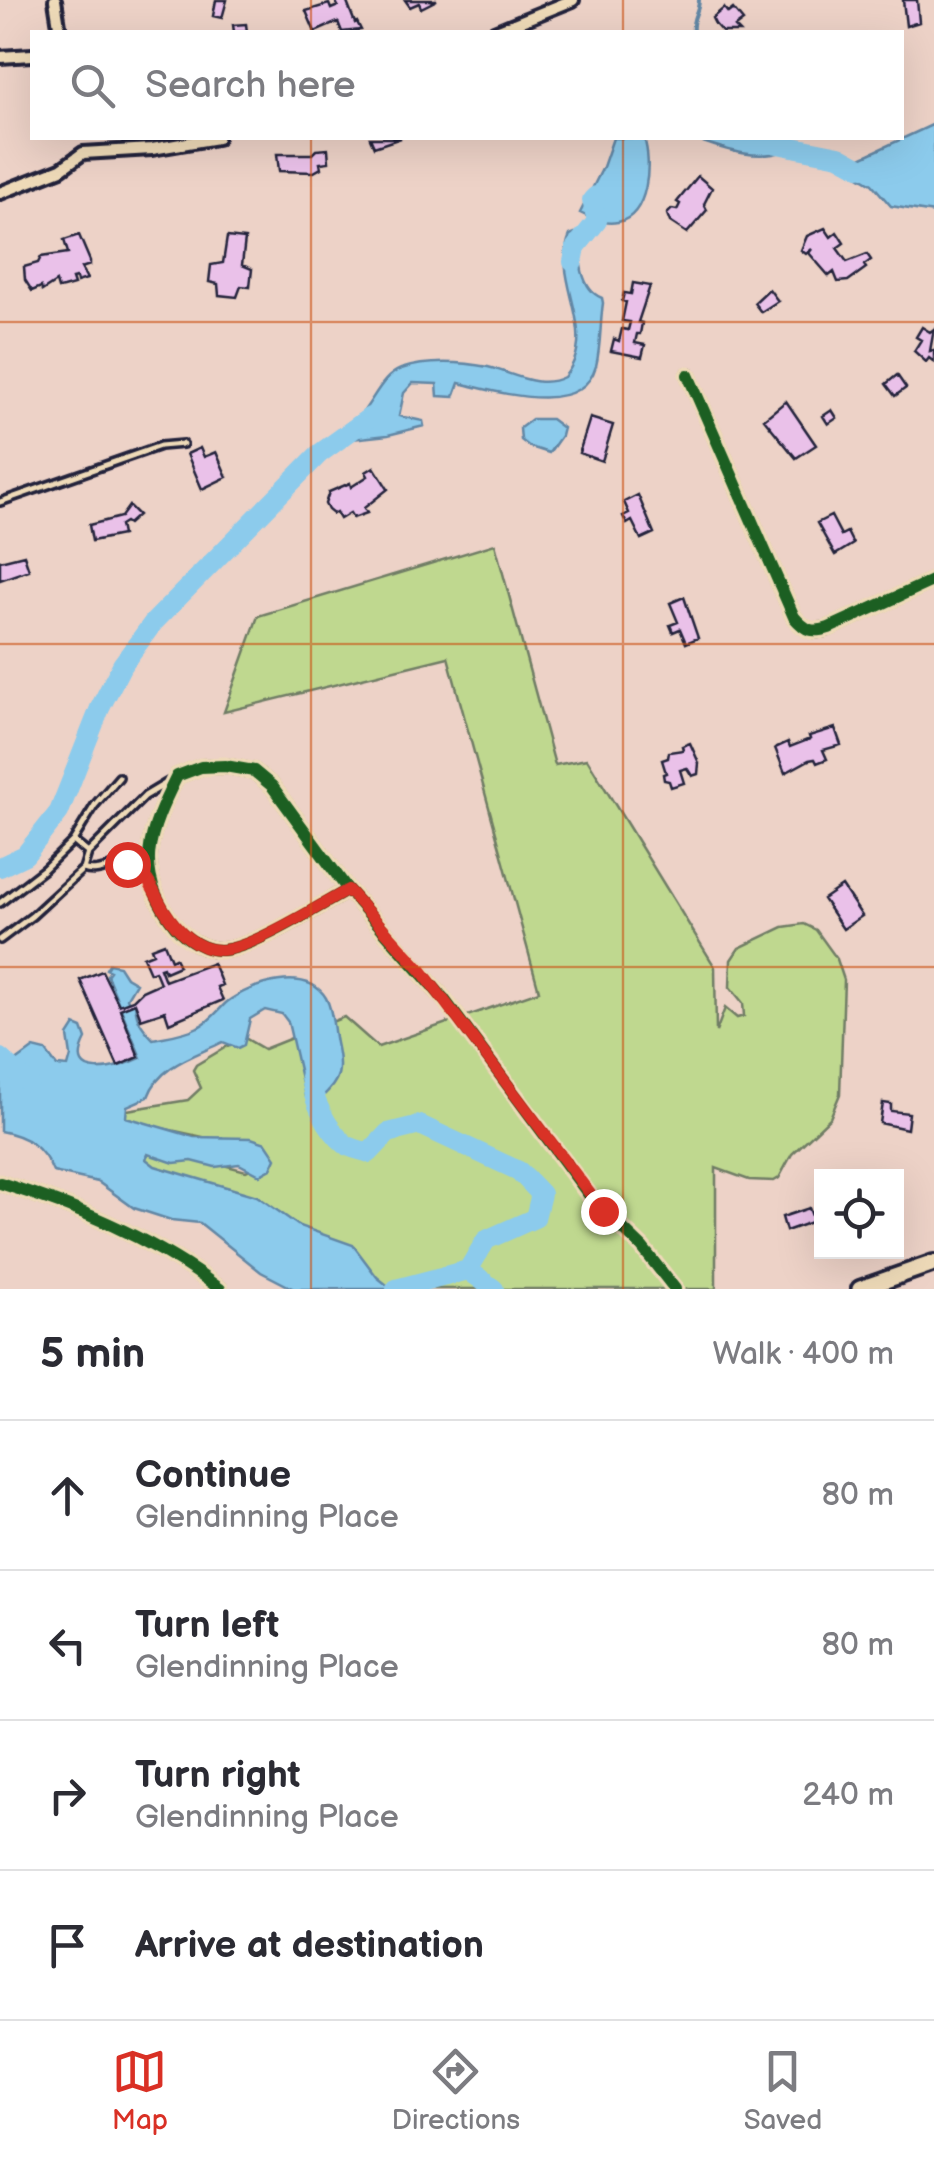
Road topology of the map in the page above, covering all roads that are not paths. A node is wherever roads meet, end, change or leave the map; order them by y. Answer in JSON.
{"nodes":[{"id":1,"x":54,"y":0,"type":"edge"},
{"id":2,"x":573,"y":0,"type":"edge"},
{"id":3,"x":60,"y":30,"type":"edge"},
{"id":4,"x":499,"y":30,"type":"edge"},
{"id":5,"x":30,"y":55,"type":"edge"},
{"id":6,"x":0,"y":57,"type":"edge"},
{"id":7,"x":80,"y":140,"type":"edge"},
{"id":8,"x":205,"y":140,"type":"edge"},
{"id":9,"x":83,"y":153,"type":"junction"},
{"id":10,"x":0,"y":194,"type":"edge"},
{"id":11,"x":688,"y":375,"type":"dead end"},
{"id":12,"x":183,"y":444,"type":"dead end"},
{"id":13,"x":0,"y":502,"type":"edge"},
{"id":14,"x":934,"y":580,"type":"edge"},
{"id":15,"x":177,"y":776,"type":"junction"},
{"id":16,"x":119,"y":777,"type":"dead end"},
{"id":17,"x":73,"y":841,"type":"junction"},
{"id":18,"x":88,"y":853,"type":"junction"},
{"id":19,"x":83,"y":869,"type":"junction"},
{"id":20,"x":149,"y":880,"type":"junction"},
{"id":21,"x":348,"y":890,"type":"junction"},
{"id":22,"x":0,"y":903,"type":"edge"},
{"id":23,"x":0,"y":940,"type":"edge"},
{"id":24,"x":0,"y":1182,"type":"edge"},
{"id":25,"x":934,"y":1263,"type":"edge"},
{"id":26,"x":220,"y":1289,"type":"edge"},
{"id":27,"x":675,"y":1289,"type":"edge"},
{"id":28,"x":860,"y":1289,"type":"edge"}],
"edges":[{"from":1,"to":3,"type":"street"},
{"from":2,"to":4,"type":"street"},
{"from":5,"to":6,"type":"street"},
{"from":7,"to":9,"type":"street"},
{"from":8,"to":9,"type":"street"},
{"from":9,"to":10,"type":"street"},
{"from":11,"to":14,"type":"street"},
{"from":12,"to":13,"type":"lane"},
{"from":15,"to":18,"type":"lane"},
{"from":15,"to":20,"type":"street"},
{"from":15,"to":21,"type":"street"},
{"from":16,"to":17,"type":"lane"},
{"from":17,"to":18,"type":"lane"},
{"from":17,"to":22,"type":"lane"},
{"from":18,"to":19,"type":"lane"},
{"from":19,"to":20,"type":"lane"},
{"from":19,"to":23,"type":"lane"},
{"from":20,"to":21,"type":"street"},
{"from":21,"to":27,"type":"street"},
{"from":24,"to":26,"type":"street"},
{"from":25,"to":28,"type":"main road"}]}
